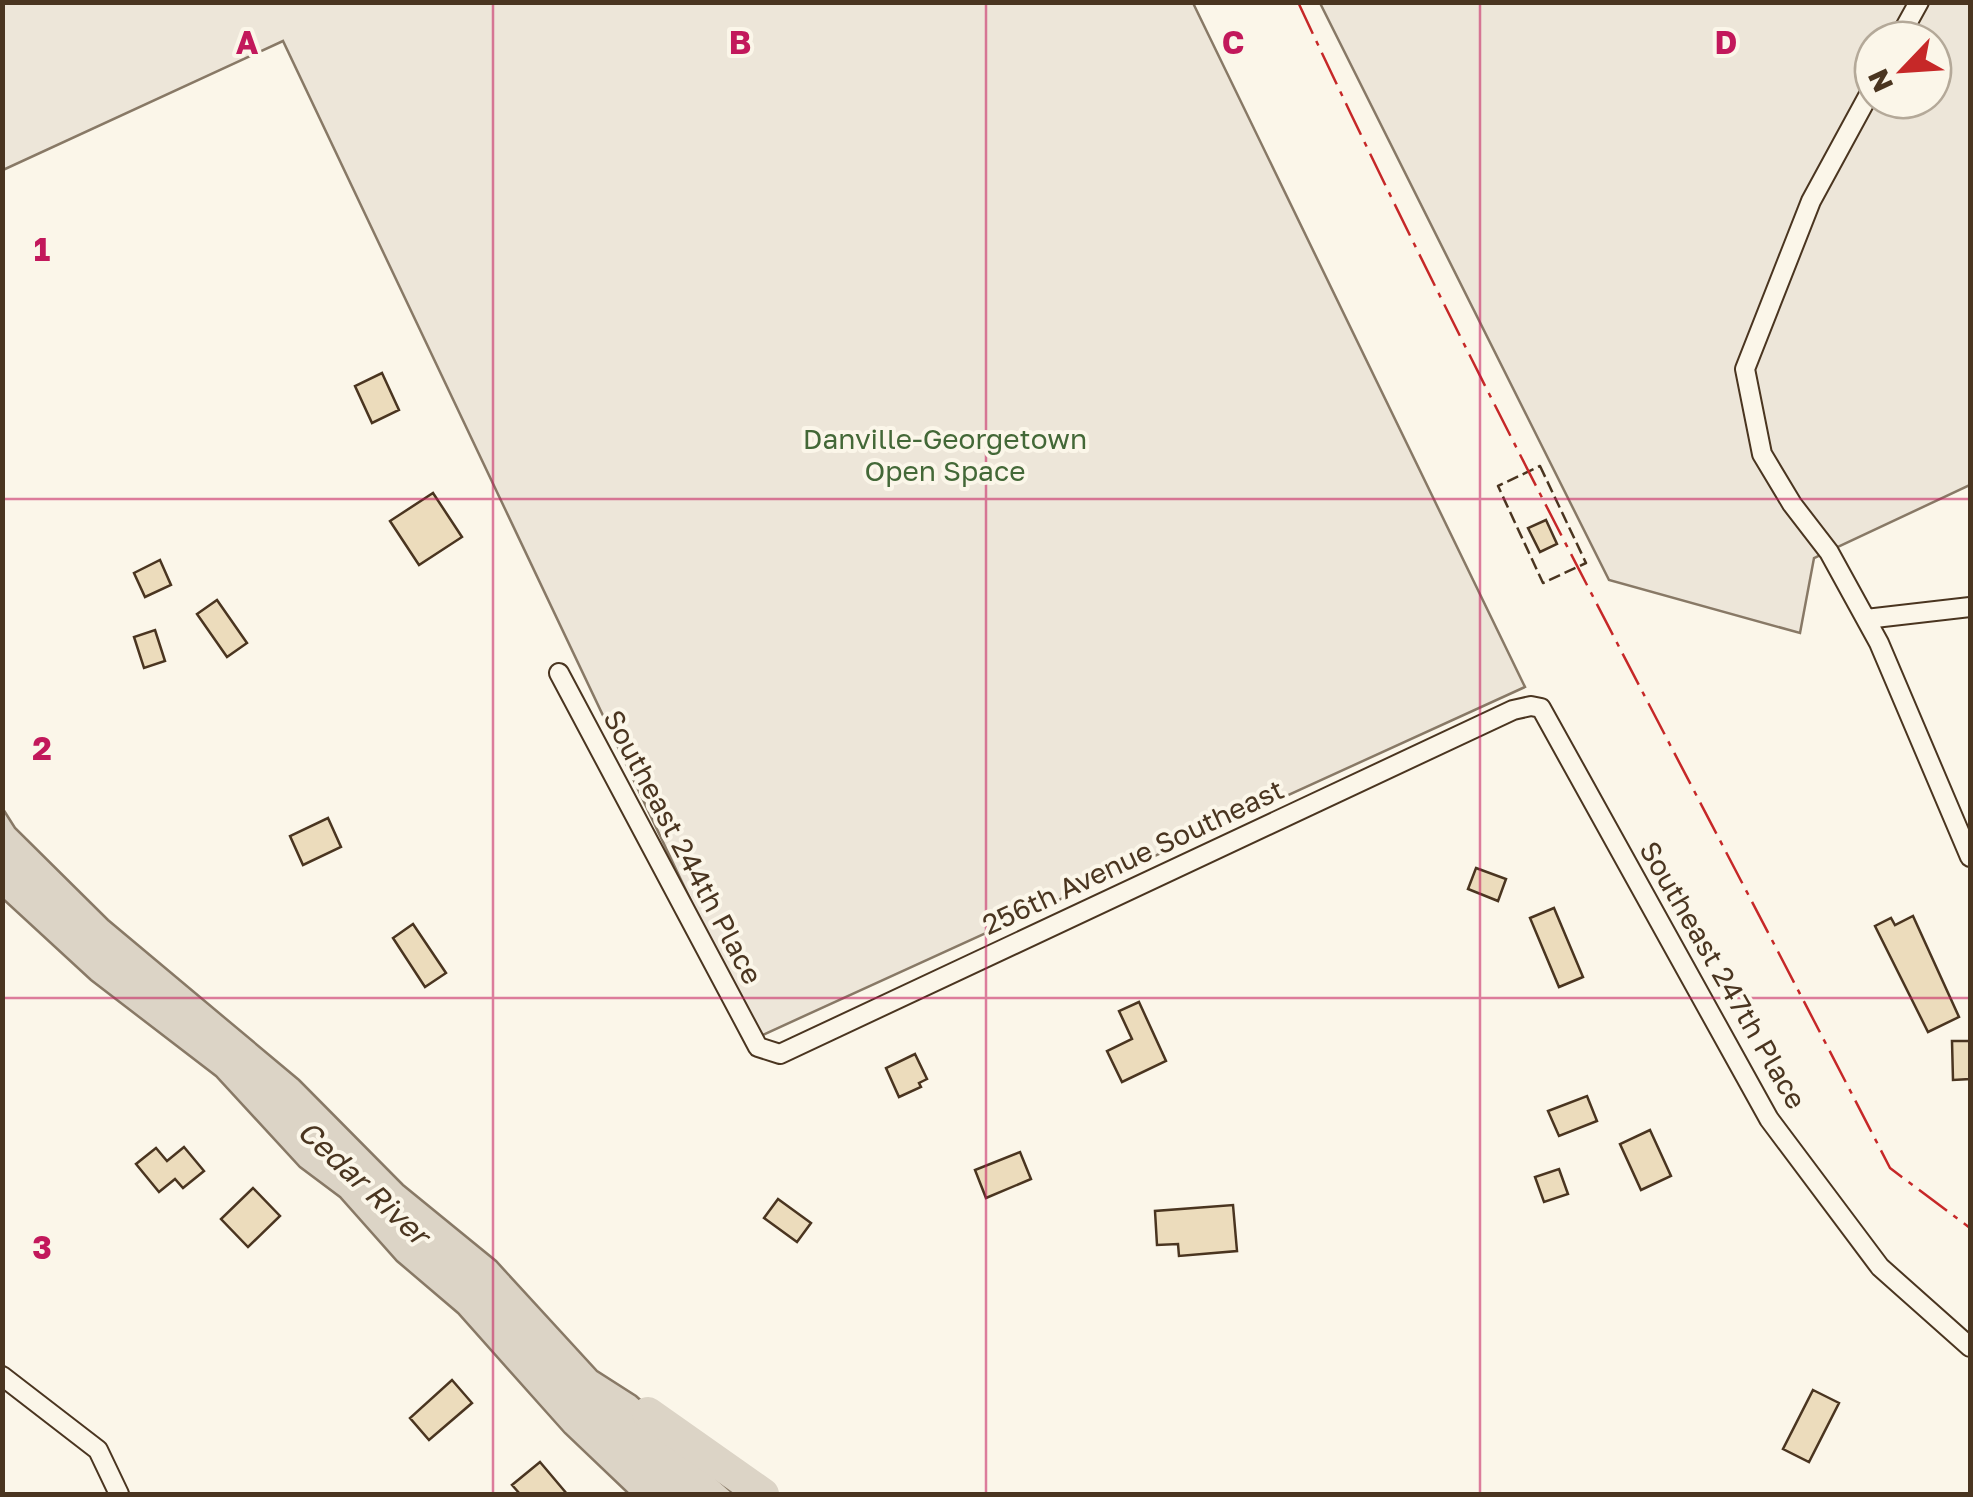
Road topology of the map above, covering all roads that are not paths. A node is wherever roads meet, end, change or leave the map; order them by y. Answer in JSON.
{"nodes":[{"id":1,"x":1855,"y":120,"type":"edge"},
{"id":2,"x":1970,"y":606,"type":"edge"},
{"id":3,"x":1866,"y":619,"type":"junction"},
{"id":4,"x":559,"y":673,"type":"dead end"},
{"id":5,"x":1531,"y":706,"type":"joint"},
{"id":6,"x":1970,"y":857,"type":"edge"},
{"id":7,"x":758,"y":1046,"type":"joint"},
{"id":8,"x":1970,"y":1346,"type":"edge"},
{"id":9,"x":2,"y":1376,"type":"edge"},
{"id":10,"x":120,"y":1494,"type":"edge"}],
"edges":[{"from":1,"to":3,"type":"street"},
{"from":2,"to":3,"type":"street"},
{"from":3,"to":6,"type":"street"},
{"from":4,"to":7,"type":"street","name":"Southeast 244th Place"},
{"from":5,"to":7,"type":"street","name":"256th Avenue Southeast"},
{"from":5,"to":8,"type":"street","name":"Southeast 247th Place"},
{"from":9,"to":10,"type":"street"}]}
